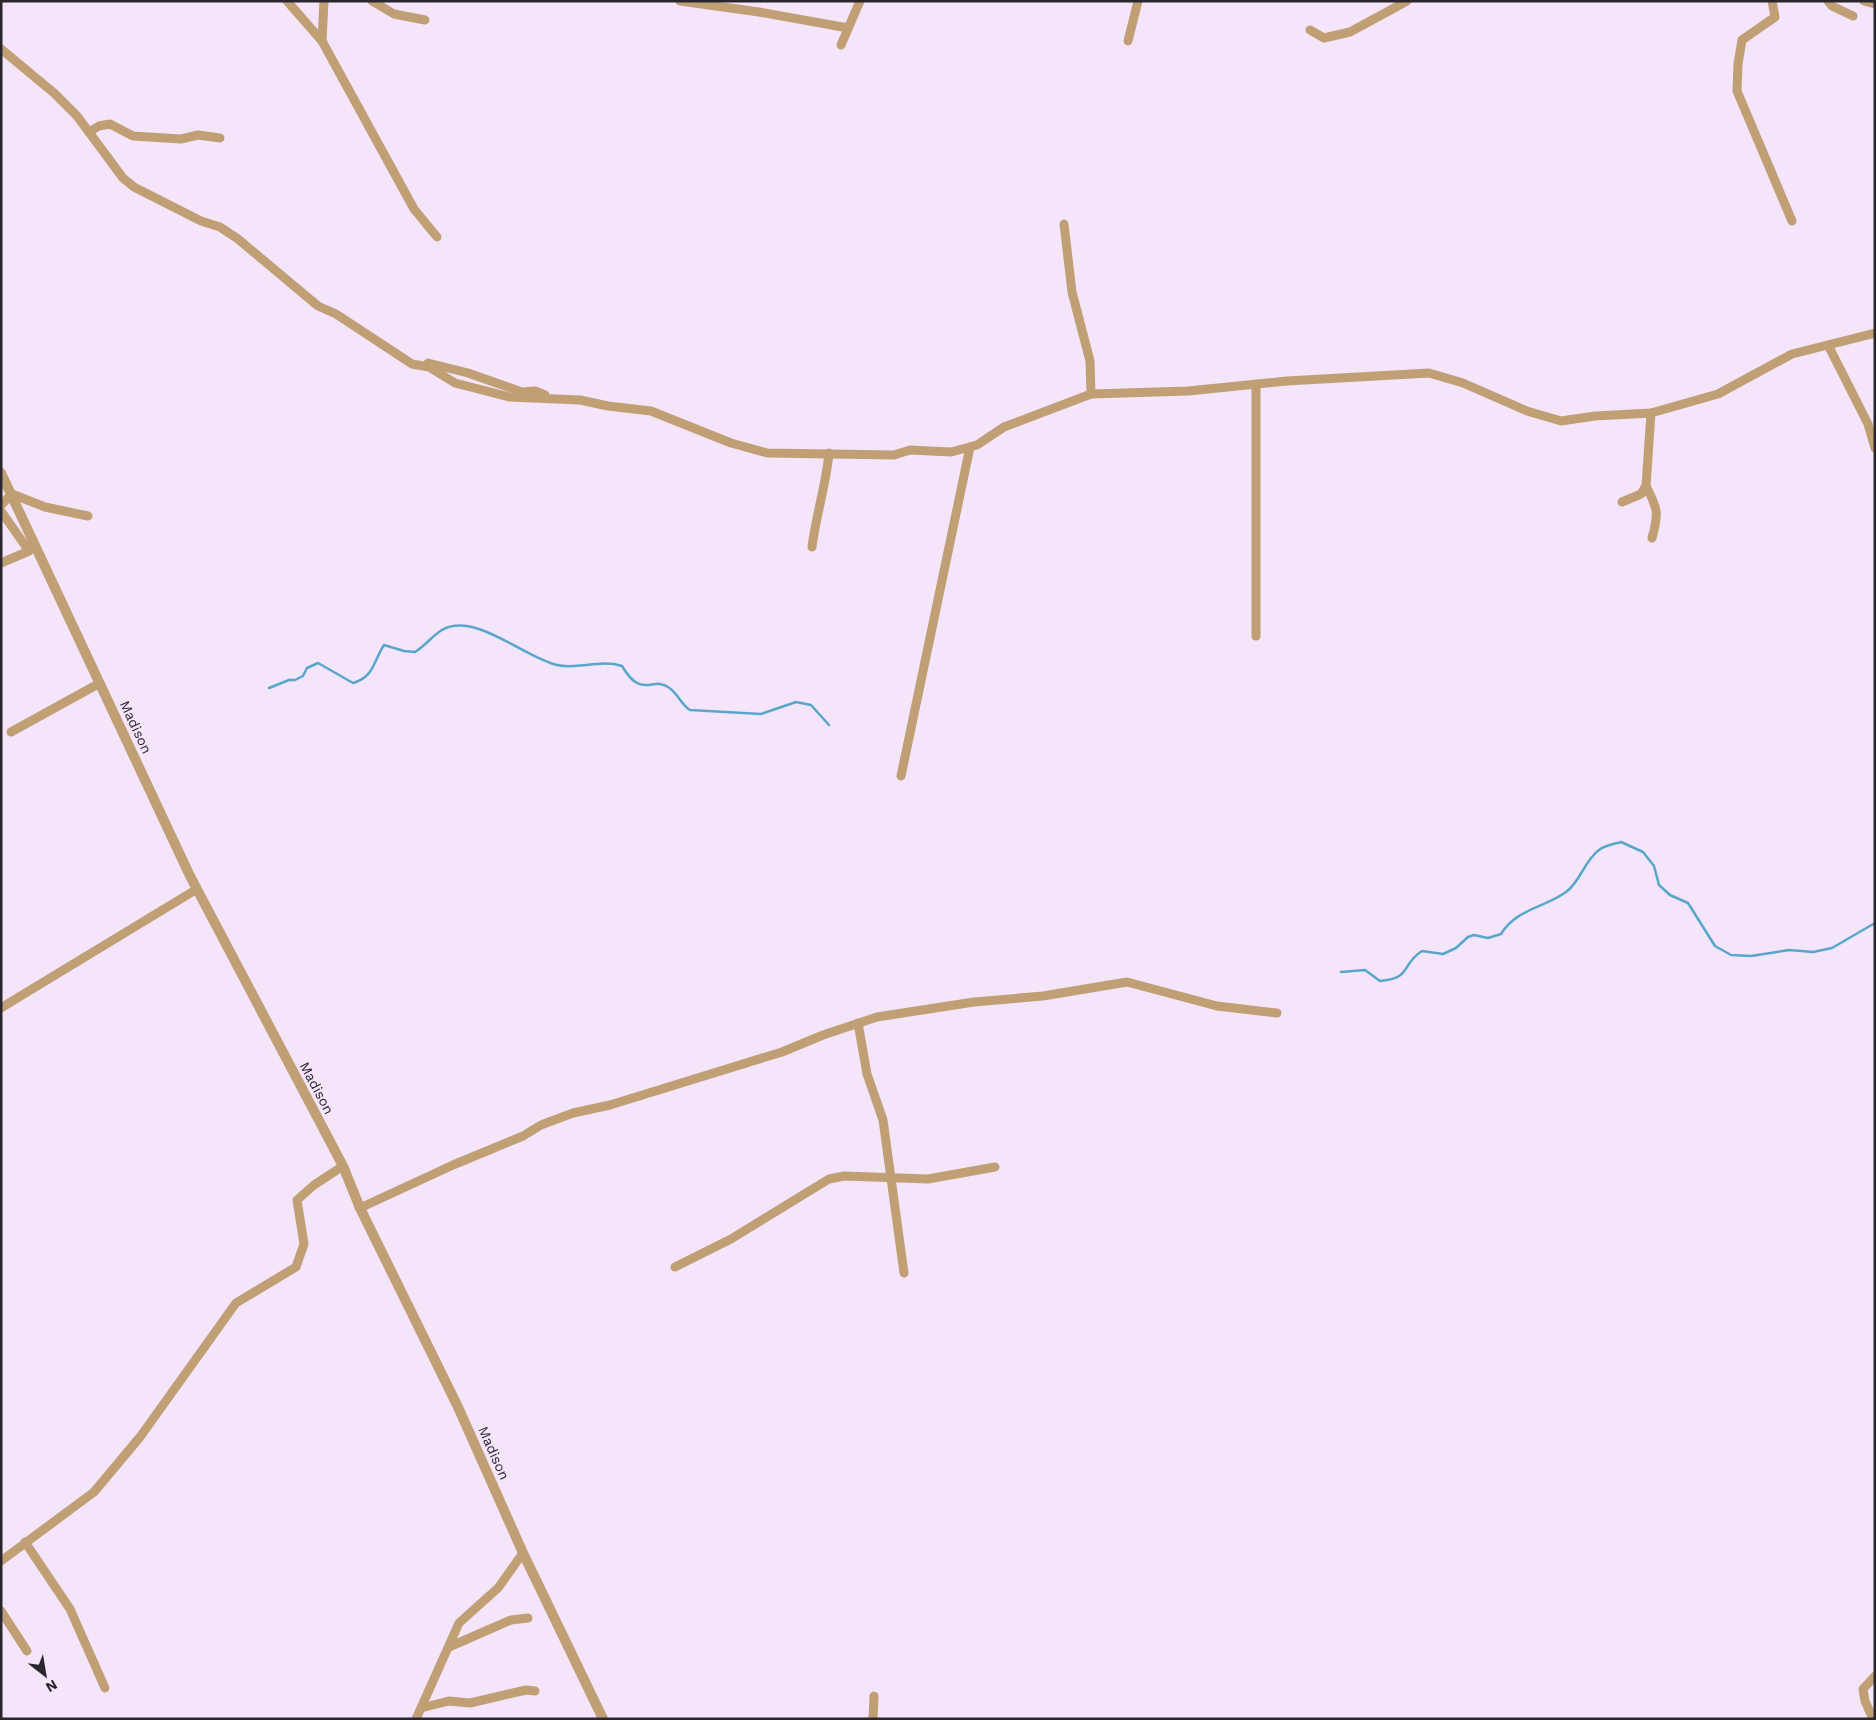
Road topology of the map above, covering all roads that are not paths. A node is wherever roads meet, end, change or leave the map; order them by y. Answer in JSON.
{"nodes":[{"id":1,"x":287,"y":1,"type":"edge"},
{"id":2,"x":324,"y":1,"type":"edge"},
{"id":3,"x":680,"y":1,"type":"edge"},
{"id":4,"x":860,"y":1,"type":"edge"},
{"id":5,"x":1138,"y":1,"type":"edge"},
{"id":6,"x":1407,"y":1,"type":"edge"},
{"id":7,"x":1772,"y":1,"type":"edge"},
{"id":8,"x":1828,"y":1,"type":"edge"},
{"id":9,"x":1864,"y":1,"type":"edge"},
{"id":10,"x":375,"y":2,"type":"edge"},
{"id":11,"x":1875,"y":4,"type":"edge"},
{"id":12,"x":1853,"y":16,"type":"dead end"},
{"id":13,"x":425,"y":20,"type":"dead end"},
{"id":14,"x":848,"y":28,"type":"junction"},
{"id":15,"x":1310,"y":30,"type":"dead end"},
{"id":16,"x":322,"y":41,"type":"junction"},
{"id":17,"x":1128,"y":41,"type":"dead end"},
{"id":18,"x":841,"y":45,"type":"dead end"},
{"id":19,"x":1,"y":49,"type":"edge"},
{"id":20,"x":89,"y":132,"type":"junction"},
{"id":21,"x":220,"y":138,"type":"dead end"},
{"id":22,"x":1792,"y":221,"type":"dead end"},
{"id":23,"x":1064,"y":224,"type":"dead end"},
{"id":24,"x":437,"y":237,"type":"dead end"},
{"id":25,"x":1875,"y":332,"type":"edge"},
{"id":26,"x":1828,"y":345,"type":"junction"},
{"id":27,"x":1256,"y":384,"type":"junction"},
{"id":28,"x":1092,"y":394,"type":"junction"},
{"id":29,"x":1651,"y":413,"type":"junction"},
{"id":30,"x":970,"y":447,"type":"junction"},
{"id":31,"x":1875,"y":448,"type":"edge"},
{"id":32,"x":829,"y":453,"type":"junction"},
{"id":33,"x":1,"y":473,"type":"edge"},
{"id":34,"x":1646,"y":486,"type":"junction"},
{"id":35,"x":12,"y":494,"type":"junction"},
{"id":36,"x":1622,"y":502,"type":"dead end"},
{"id":37,"x":1,"y":505,"type":"edge"},
{"id":38,"x":1,"y":511,"type":"edge"},
{"id":39,"x":88,"y":516,"type":"dead end"},
{"id":40,"x":1652,"y":538,"type":"dead end"},
{"id":41,"x":812,"y":547,"type":"dead end"},
{"id":42,"x":1,"y":563,"type":"edge"},
{"id":43,"x":1256,"y":636,"type":"dead end"},
{"id":44,"x":100,"y":683,"type":"junction"},
{"id":45,"x":11,"y":732,"type":"dead end"},
{"id":46,"x":901,"y":776,"type":"dead end"},
{"id":47,"x":197,"y":889,"type":"junction"},
{"id":48,"x":1,"y":1008,"type":"edge"},
{"id":49,"x":1277,"y":1013,"type":"dead end"},
{"id":50,"x":858,"y":1023,"type":"junction"},
{"id":51,"x":343,"y":1166,"type":"junction"},
{"id":52,"x":995,"y":1167,"type":"dead end"},
{"id":53,"x":892,"y":1178,"type":"junction"},
{"id":54,"x":360,"y":1208,"type":"junction"},
{"id":55,"x":675,"y":1267,"type":"dead end"},
{"id":56,"x":904,"y":1273,"type":"dead end"},
{"id":57,"x":25,"y":1542,"type":"junction"},
{"id":58,"x":523,"y":1553,"type":"junction"},
{"id":59,"x":1,"y":1561,"type":"edge"},
{"id":60,"x":1,"y":1611,"type":"edge"},
{"id":61,"x":528,"y":1618,"type":"dead end"},
{"id":62,"x":448,"y":1647,"type":"junction"},
{"id":63,"x":27,"y":1651,"type":"dead end"},
{"id":64,"x":1875,"y":1676,"type":"edge"},
{"id":65,"x":105,"y":1688,"type":"dead end"},
{"id":66,"x":535,"y":1691,"type":"dead end"},
{"id":67,"x":874,"y":1696,"type":"dead end"},
{"id":68,"x":421,"y":1708,"type":"junction"},
{"id":69,"x":416,"y":1719,"type":"edge"},
{"id":70,"x":603,"y":1719,"type":"edge"},
{"id":71,"x":874,"y":1719,"type":"edge"},
{"id":72,"x":1873,"y":1719,"type":"edge"}],
"edges":[{"from":1,"to":16,"type":"street"},
{"from":2,"to":16,"type":"street"},
{"from":3,"to":14,"type":"street"},
{"from":4,"to":14,"type":"street"},
{"from":5,"to":17,"type":"street"},
{"from":6,"to":15,"type":"street"},
{"from":7,"to":22,"type":"street"},
{"from":8,"to":12,"type":"street"},
{"from":9,"to":11,"type":"street"},
{"from":10,"to":13,"type":"street"},
{"from":14,"to":18,"type":"street"},
{"from":16,"to":24,"type":"street"},
{"from":19,"to":20,"type":"street"},
{"from":20,"to":21,"type":"street"},
{"from":20,"to":32,"type":"street"},
{"from":23,"to":28,"type":"street"},
{"from":25,"to":26,"type":"street"},
{"from":26,"to":29,"type":"street"},
{"from":26,"to":31,"type":"street"},
{"from":27,"to":28,"type":"street"},
{"from":27,"to":29,"type":"street"},
{"from":27,"to":43,"type":"street"},
{"from":28,"to":30,"type":"street"},
{"from":29,"to":34,"type":"street"},
{"from":30,"to":32,"type":"street"},
{"from":30,"to":46,"type":"street"},
{"from":32,"to":41,"type":"street"},
{"from":33,"to":35,"type":"street","name":"Madison"},
{"from":34,"to":36,"type":"street"},
{"from":34,"to":40,"type":"street"},
{"from":35,"to":37,"type":"street"},
{"from":35,"to":39,"type":"street"},
{"from":35,"to":44,"type":"street","name":"Madison"},
{"from":38,"to":42,"type":"street"},
{"from":44,"to":45,"type":"street"},
{"from":44,"to":47,"type":"street","name":"Madison"},
{"from":47,"to":48,"type":"street"},
{"from":47,"to":51,"type":"street","name":"Madison"},
{"from":49,"to":50,"type":"street"},
{"from":50,"to":53,"type":"street"},
{"from":50,"to":54,"type":"street"},
{"from":51,"to":54,"type":"street","name":"Madison"},
{"from":51,"to":57,"type":"street"},
{"from":52,"to":53,"type":"street"},
{"from":53,"to":55,"type":"street"},
{"from":53,"to":56,"type":"street"},
{"from":54,"to":58,"type":"street","name":"Madison"},
{"from":57,"to":59,"type":"street"},
{"from":57,"to":65,"type":"street"},
{"from":58,"to":62,"type":"street"},
{"from":58,"to":70,"type":"street","name":"Madison"},
{"from":60,"to":63,"type":"street"},
{"from":61,"to":62,"type":"street"},
{"from":62,"to":68,"type":"street"},
{"from":64,"to":72,"type":"street"},
{"from":66,"to":68,"type":"street"},
{"from":67,"to":71,"type":"street"},
{"from":68,"to":69,"type":"street"}]}
